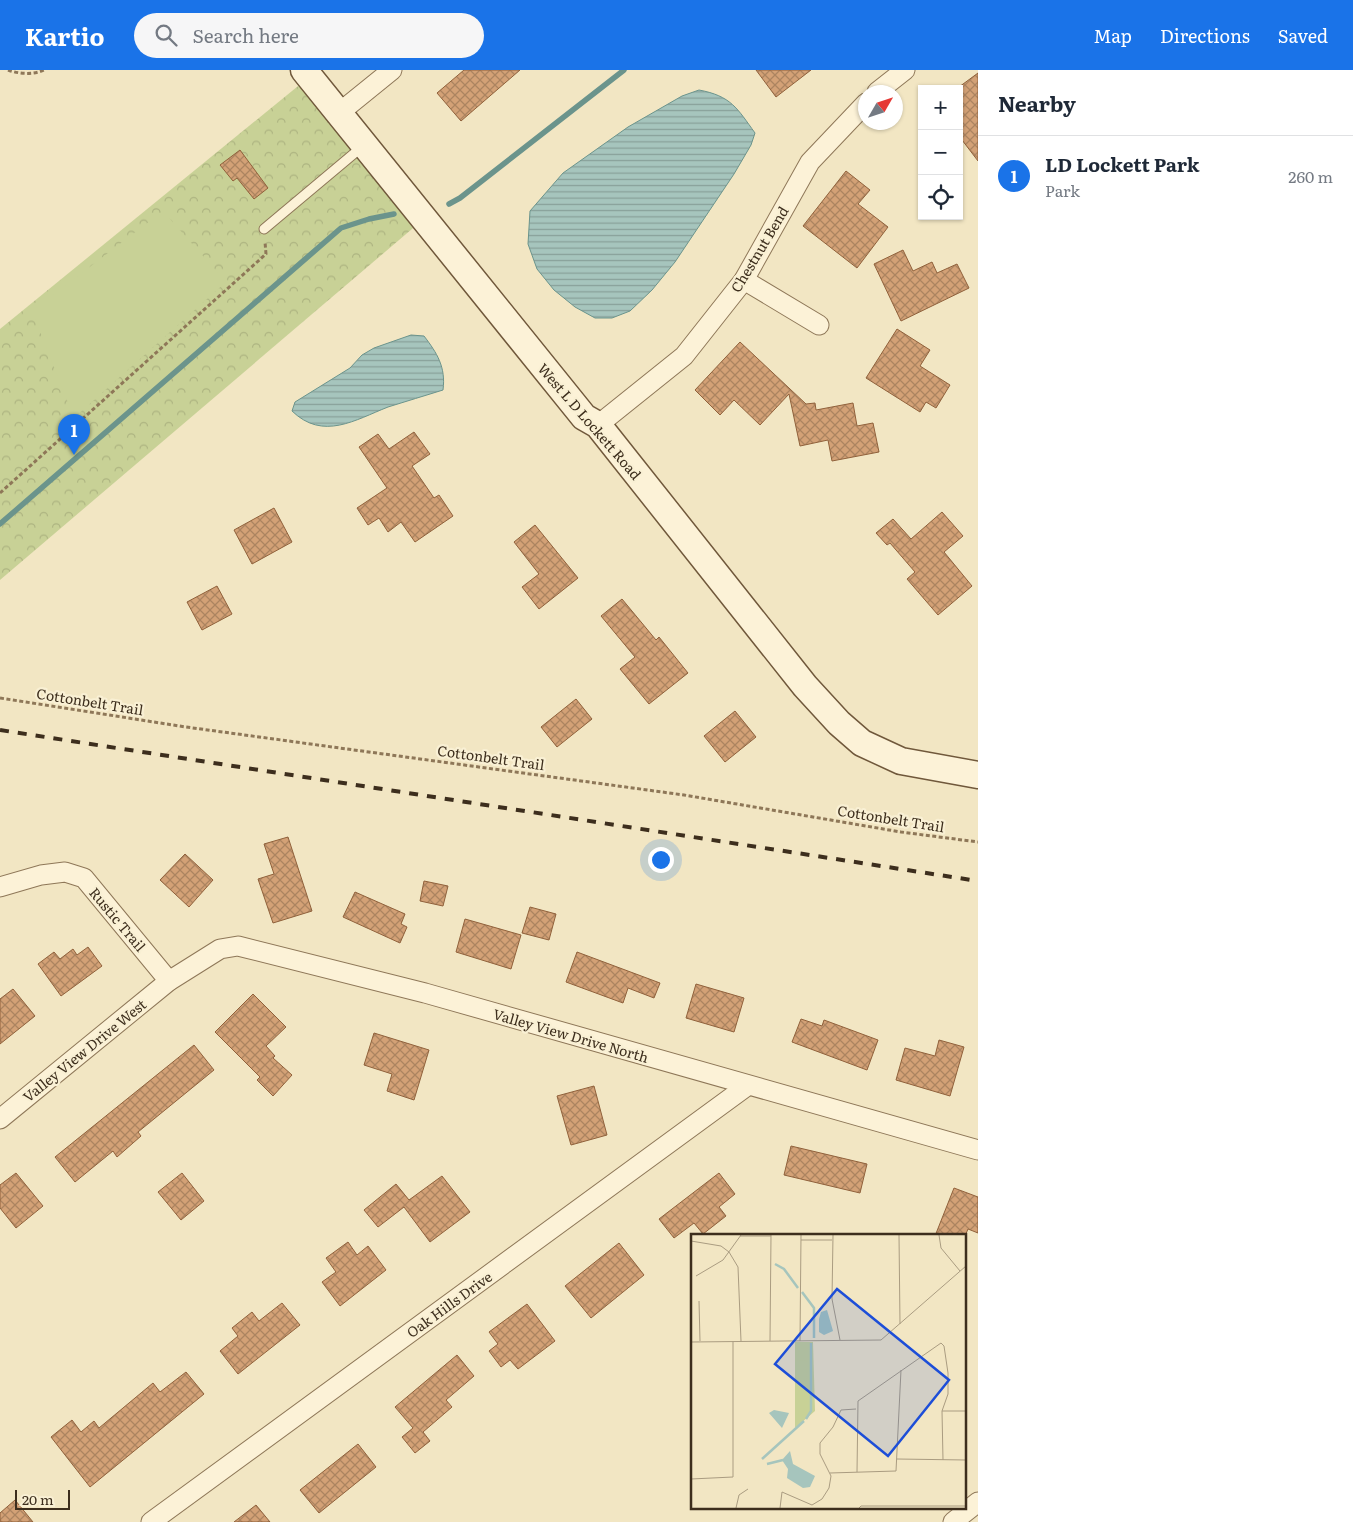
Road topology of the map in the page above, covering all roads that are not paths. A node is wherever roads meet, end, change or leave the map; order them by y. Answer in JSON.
{"nodes":[{"id":1,"x":304,"y":70,"type":"edge"},
{"id":2,"x":392,"y":70,"type":"edge"},
{"id":3,"x":905,"y":70,"type":"edge"},
{"id":4,"x":886,"y":85,"type":"edge"},
{"id":5,"x":858,"y":111,"type":"edge"},
{"id":6,"x":339,"y":113,"type":"junction"},
{"id":7,"x":365,"y":145,"type":"junction"},
{"id":8,"x":264,"y":229,"type":"road end"},
{"id":9,"x":744,"y":280,"type":"junction"},
{"id":10,"x":820,"y":325,"type":"dead end"},
{"id":11,"x":598,"y":426,"type":"junction"},
{"id":12,"x":978,"y":774,"type":"edge"},
{"id":13,"x":0,"y":886,"type":"edge"},
{"id":14,"x":169,"y":981,"type":"junction"},
{"id":15,"x":747,"y":1086,"type":"junction"},
{"id":16,"x":0,"y":1119,"type":"edge"},
{"id":17,"x":978,"y":1150,"type":"edge"},
{"id":18,"x":978,"y":1502,"type":"edge"},
{"id":19,"x":151,"y":1522,"type":"edge"},
{"id":20,"x":953,"y":1522,"type":"edge"}],
"edges":[{"from":1,"to":6,"type":"main road","name":"West L D Lockett Road"},
{"from":2,"to":6,"type":"street"},
{"from":3,"to":4,"type":"street"},
{"from":5,"to":9,"type":"street","name":"Chestnut Bend"},
{"from":6,"to":7,"type":"main road","name":"West L D Lockett Road"},
{"from":7,"to":8,"type":"lane"},
{"from":7,"to":11,"type":"main road","name":"West L D Lockett Road"},
{"from":9,"to":10,"type":"street"},
{"from":9,"to":11,"type":"street","name":"Chestnut Bend"},
{"from":11,"to":12,"type":"main road","name":"West L D Lockett Road"},
{"from":13,"to":14,"type":"street","name":"Rustic Trail"},
{"from":14,"to":15,"type":"street","name":"Valley View Drive North"},
{"from":14,"to":16,"type":"street","name":"Valley View Drive West"},
{"from":15,"to":17,"type":"street","name":"Valley View Drive North"},
{"from":15,"to":19,"type":"street","name":"Oak Hills Drive"},
{"from":18,"to":20,"type":"street"}]}
